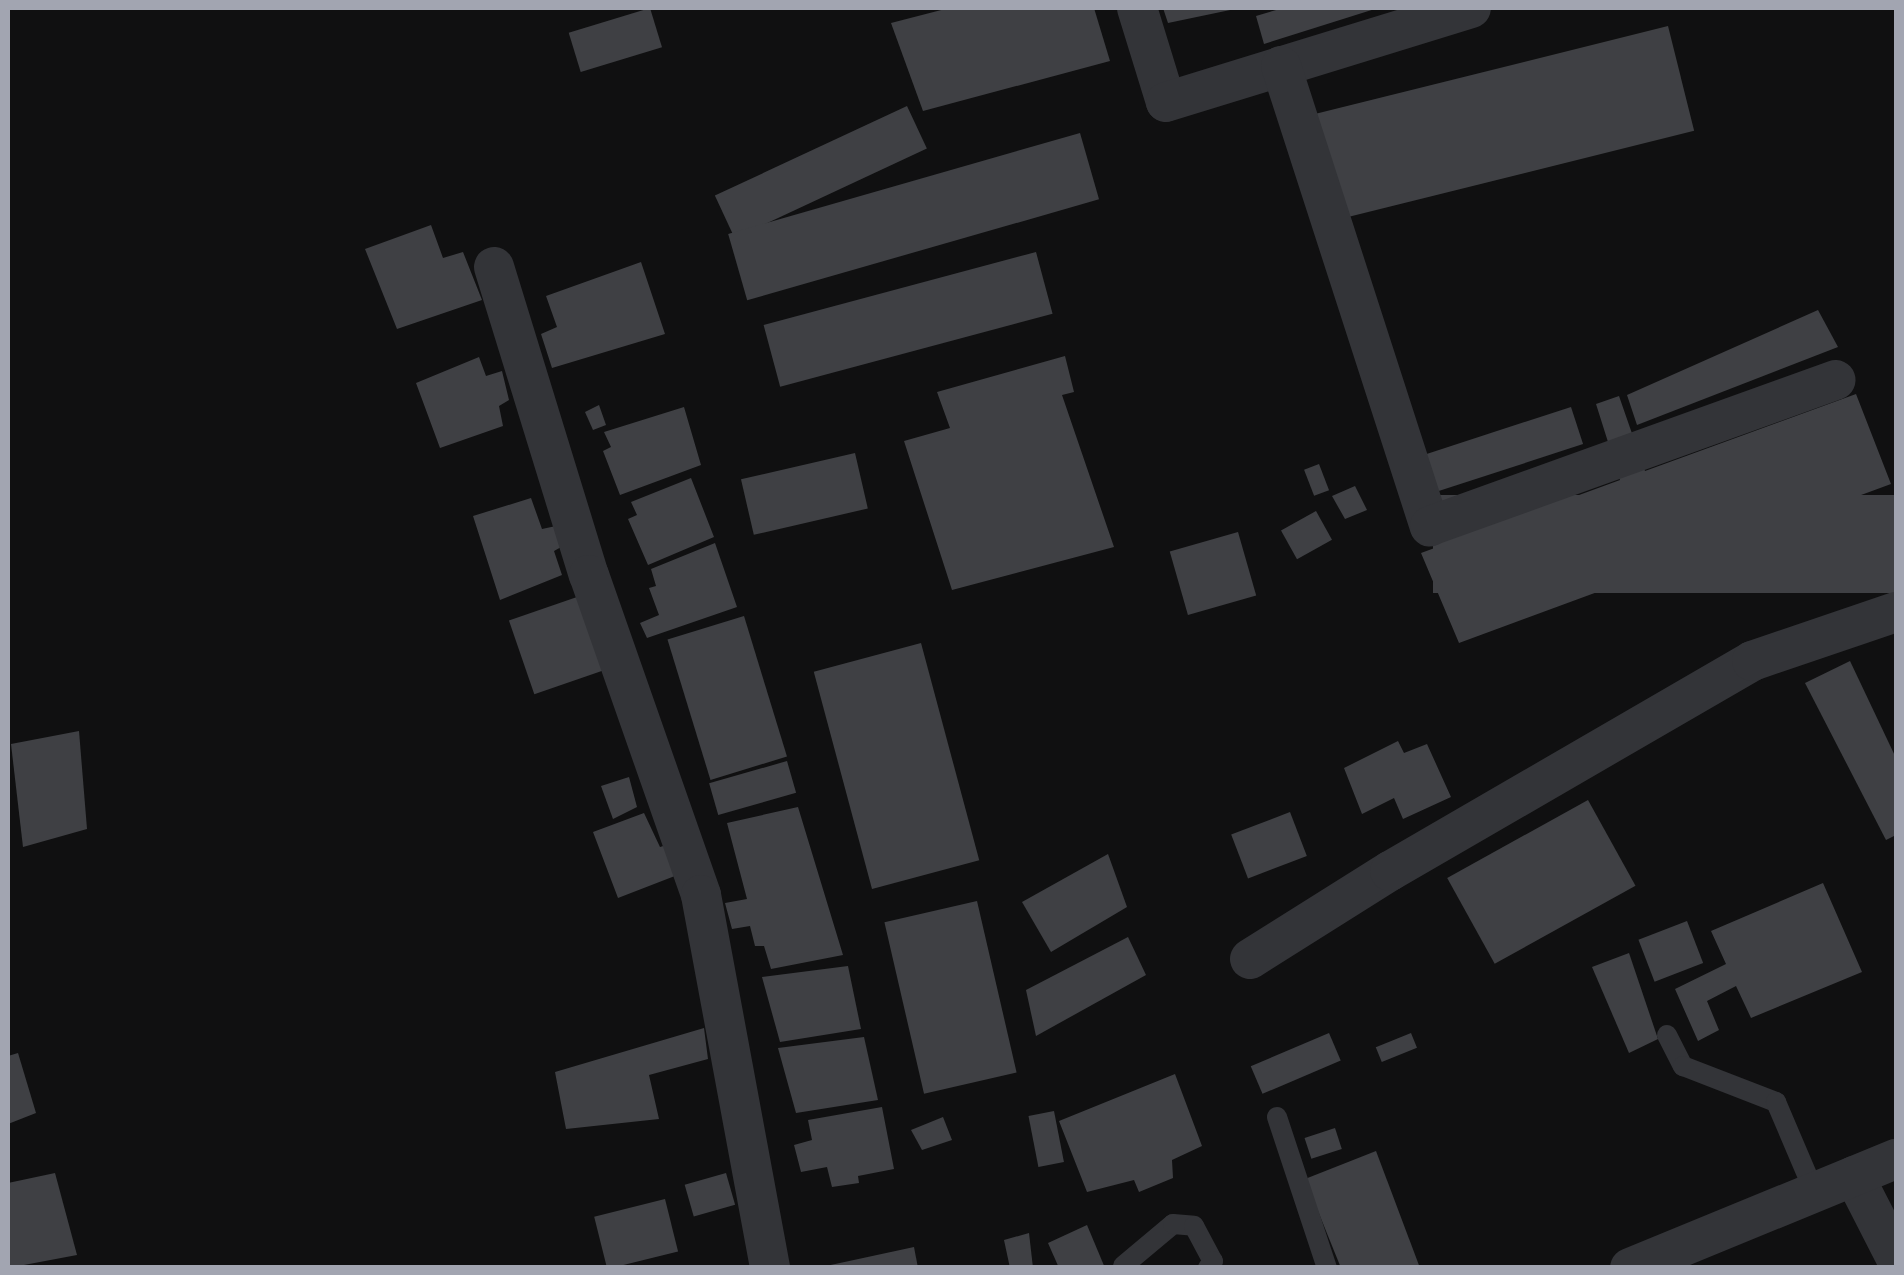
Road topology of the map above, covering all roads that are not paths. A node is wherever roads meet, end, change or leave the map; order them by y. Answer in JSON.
{"nodes":[{"id":1,"x":1137,"y":8,"type":"edge"},
{"id":2,"x":1467,"y":8,"type":"edge"},
{"id":3,"x":1282,"y":66,"type":"junction"},
{"id":4,"x":494,"y":268,"type":"dead end"},
{"id":5,"x":1834,"y":380,"type":"dead end"},
{"id":6,"x":1896,"y":612,"type":"edge"},
{"id":7,"x":1250,"y":959,"type":"dead end"},
{"id":8,"x":1667,"y":1036,"type":"dead end"},
{"id":9,"x":1276,"y":1117,"type":"dead end"},
{"id":10,"x":1896,"y":1159,"type":"edge"},
{"id":11,"x":1854,"y":1176,"type":"junction"},
{"id":12,"x":1814,"y":1191,"type":"junction"},
{"id":13,"x":1896,"y":1258,"type":"edge"},
{"id":14,"x":1123,"y":1266,"type":"edge"},
{"id":15,"x":770,"y":1268,"type":"edge"},
{"id":16,"x":1208,"y":1268,"type":"edge"},
{"id":17,"x":1327,"y":1268,"type":"edge"},
{"id":18,"x":1630,"y":1268,"type":"edge"}],
"edges":[{"from":1,"to":3,"type":"street"},
{"from":2,"to":3,"type":"street"},
{"from":3,"to":5,"type":"street"},
{"from":4,"to":15,"type":"street"},
{"from":6,"to":7,"type":"street"},
{"from":8,"to":12,"type":"lane"},
{"from":9,"to":17,"type":"lane"},
{"from":10,"to":11,"type":"street"},
{"from":11,"to":12,"type":"street"},
{"from":11,"to":13,"type":"street"},
{"from":12,"to":18,"type":"street"},
{"from":14,"to":16,"type":"lane"}]}
